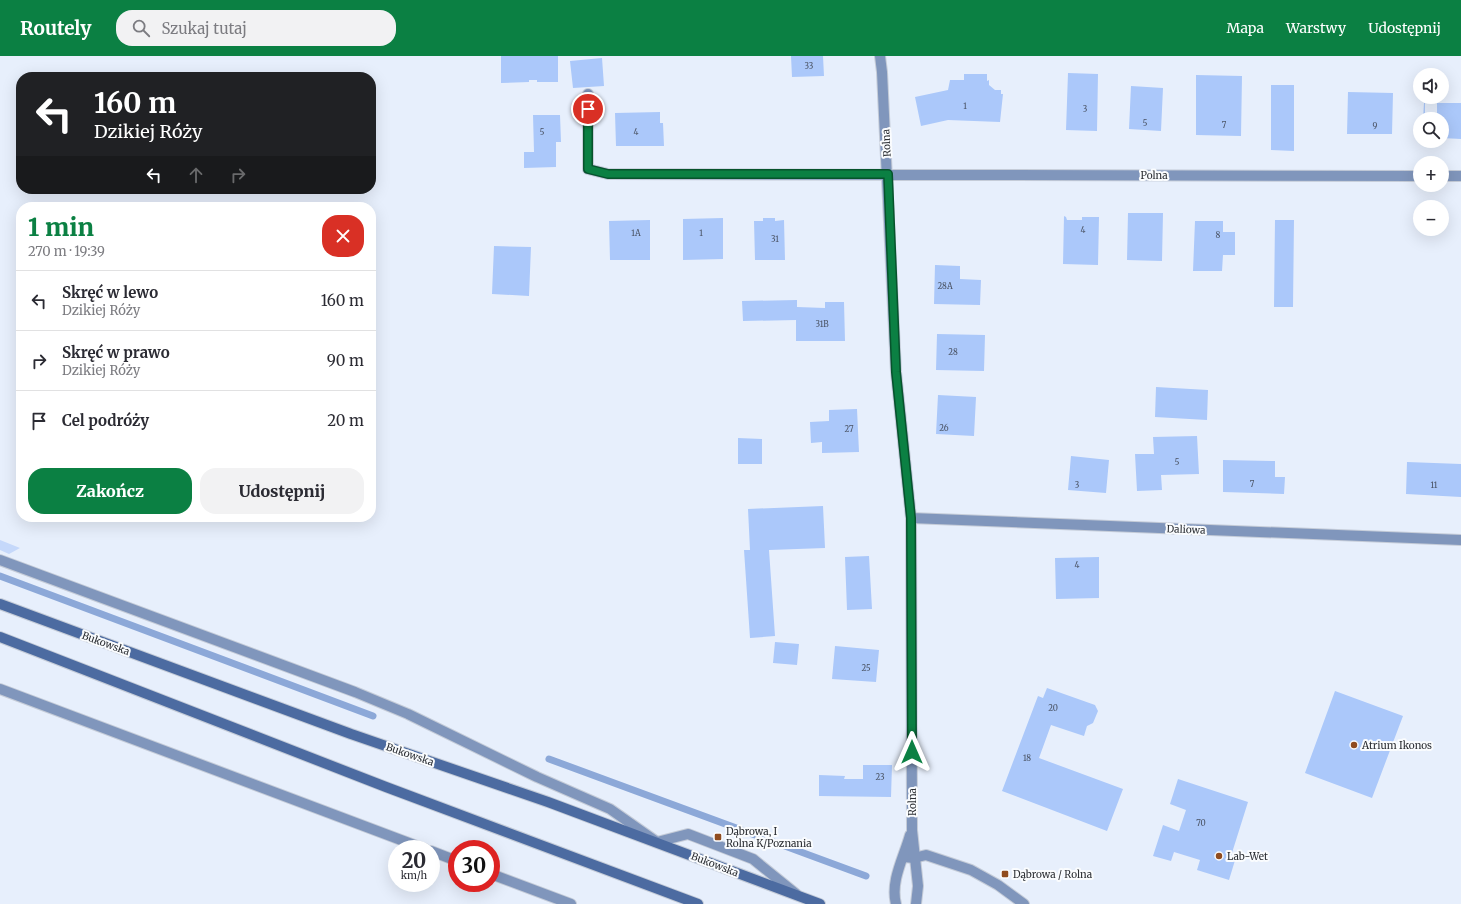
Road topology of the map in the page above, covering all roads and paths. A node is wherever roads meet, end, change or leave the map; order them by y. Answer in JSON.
{"nodes":[{"id":1,"x":880,"y":56,"type":"edge"},
{"id":2,"x":588,"y":94,"type":"dead end"},
{"id":3,"x":888,"y":174,"type":"junction"},
{"id":4,"x":1413,"y":176,"type":"edge"},
{"id":5,"x":1449,"y":176,"type":"edge"},
{"id":6,"x":1461,"y":176,"type":"edge"},
{"id":7,"x":911,"y":518,"type":"junction"},
{"id":8,"x":1461,"y":540,"type":"edge"},
{"id":9,"x":0,"y":560,"type":"edge"},
{"id":10,"x":0,"y":604,"type":"edge"},
{"id":11,"x":0,"y":637,"type":"edge"},
{"id":12,"x":0,"y":689,"type":"edge"},
{"id":13,"x":912,"y":830,"type":"junction"},
{"id":14,"x":401,"y":840,"type":"edge"},
{"id":15,"x":657,"y":842,"type":"junction"},
{"id":16,"x":904,"y":857,"type":"junction"},
{"id":17,"x":914,"y":858,"type":"junction"},
{"id":18,"x":500,"y":877,"type":"edge"},
{"id":19,"x":797,"y":895,"type":"junction"},
{"id":20,"x":571,"y":904,"type":"edge"},
{"id":21,"x":698,"y":904,"type":"edge"},
{"id":22,"x":820,"y":904,"type":"edge"},
{"id":23,"x":896,"y":904,"type":"edge"},
{"id":24,"x":916,"y":904,"type":"edge"},
{"id":25,"x":1024,"y":904,"type":"edge"}],
"edges":[{"from":1,"to":3,"type":"street","name":"Rolna"},
{"from":2,"to":3,"type":"street","name":"Polna"},
{"from":3,"to":4,"type":"street","name":"Polna"},
{"from":3,"to":7,"type":"street","name":"Rolna"},
{"from":5,"to":6,"type":"street"},
{"from":7,"to":8,"type":"street","name":"Daliowa"},
{"from":7,"to":13,"type":"street","name":"Rolna"},
{"from":9,"to":15,"type":"street"},
{"from":10,"to":15,"type":"main road","name":"Bukowska"},
{"from":11,"to":21,"type":"main road"},
{"from":12,"to":14,"type":"street"},
{"from":13,"to":16,"type":"street"},
{"from":13,"to":17,"type":"street"},
{"from":15,"to":19,"type":"main road","name":"Bukowska"},
{"from":15,"to":19,"type":"street"},
{"from":16,"to":17,"type":"street"},
{"from":16,"to":23,"type":"street"},
{"from":17,"to":24,"type":"street"},
{"from":17,"to":25,"type":"street"},
{"from":18,"to":20,"type":"street"},
{"from":19,"to":22,"type":"main road","name":"Bukowska"}]}
